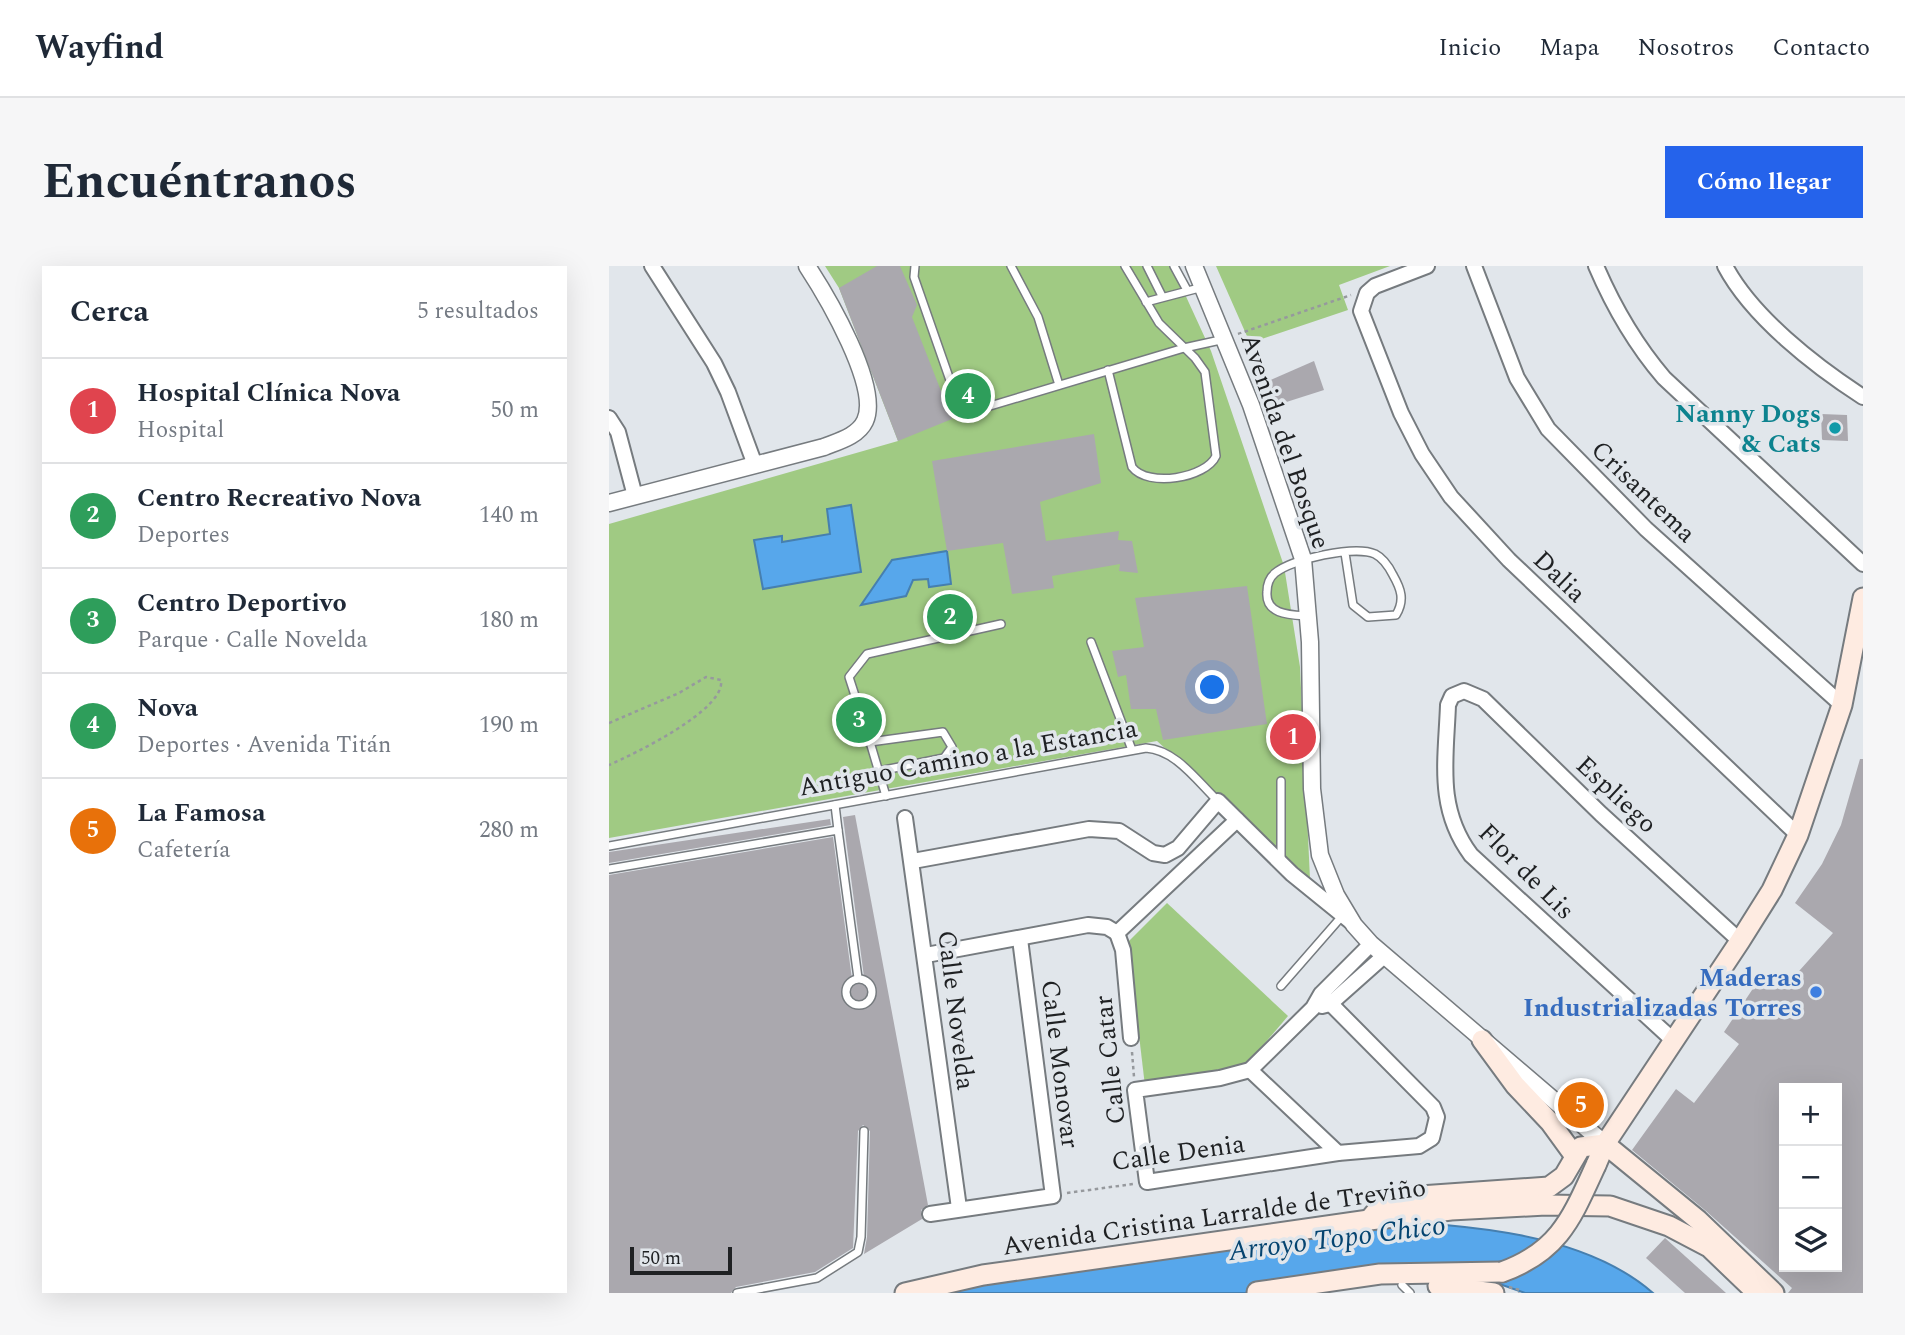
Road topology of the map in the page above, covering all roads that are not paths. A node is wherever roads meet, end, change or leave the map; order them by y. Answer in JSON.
{"nodes":[{"id":1,"x":652,"y":266,"type":"edge"},
{"id":2,"x":807,"y":266,"type":"edge"},
{"id":3,"x":915,"y":266,"type":"edge"},
{"id":4,"x":1011,"y":266,"type":"edge"},
{"id":5,"x":1125,"y":266,"type":"edge"},
{"id":6,"x":1147,"y":266,"type":"edge"},
{"id":7,"x":1174,"y":266,"type":"edge"},
{"id":8,"x":1194,"y":266,"type":"edge"},
{"id":9,"x":1427,"y":266,"type":"edge"},
{"id":10,"x":1474,"y":266,"type":"edge"},
{"id":11,"x":1596,"y":266,"type":"edge"},
{"id":12,"x":1725,"y":266,"type":"edge"},
{"id":13,"x":1195,"y":288,"type":"junction"},
{"id":14,"x":1162,"y":296,"type":"junction"},
{"id":15,"x":1146,"y":302,"type":"junction"},
{"id":16,"x":1226,"y":339,"type":"junction"},
{"id":17,"x":1184,"y":348,"type":"junction"},
{"id":18,"x":1108,"y":370,"type":"junction"},
{"id":19,"x":1059,"y":385,"type":"junction"},
{"id":20,"x":1863,"y":397,"type":"edge"},
{"id":21,"x":609,"y":418,"type":"edge"},
{"id":22,"x":755,"y":465,"type":"junction"},
{"id":23,"x":635,"y":496,"type":"junction"},
{"id":24,"x":609,"y":503,"type":"edge"},
{"id":25,"x":1345,"y":553,"type":"junction"},
{"id":26,"x":1303,"y":559,"type":"junction"},
{"id":27,"x":1863,"y":564,"type":"edge"},
{"id":28,"x":1863,"y":598,"type":"edge"},
{"id":29,"x":1863,"y":605,"type":"edge"},
{"id":30,"x":1309,"y":617,"type":"junction"},
{"id":31,"x":1001,"y":624,"type":"dead end"},
{"id":32,"x":1091,"y":642,"type":"dead end"},
{"id":33,"x":1456,"y":692,"type":"joint"},
{"id":34,"x":1842,"y":705,"type":"junction"},
{"id":35,"x":870,"y":742,"type":"junction"},
{"id":36,"x":1132,"y":750,"type":"junction"},
{"id":37,"x":879,"y":771,"type":"junction"},
{"id":38,"x":1281,"y":781,"type":"dead end"},
{"id":39,"x":886,"y":796,"type":"junction"},
{"id":40,"x":1218,"y":801,"type":"junction"},
{"id":41,"x":835,"y":805,"type":"junction"},
{"id":42,"x":905,"y":818,"type":"dead end"},
{"id":43,"x":1237,"y":821,"type":"junction"},
{"id":44,"x":838,"y":830,"type":"junction"},
{"id":45,"x":1798,"y":835,"type":"junction"},
{"id":46,"x":609,"y":846,"type":"edge"},
{"id":47,"x":913,"y":861,"type":"junction"},
{"id":48,"x":1281,"y":864,"type":"junction"},
{"id":49,"x":609,"y":869,"type":"edge"},
{"id":50,"x":1348,"y":920,"type":"junction"},
{"id":51,"x":1117,"y":933,"type":"junction"},
{"id":52,"x":1020,"y":939,"type":"junction"},
{"id":53,"x":1740,"y":941,"type":"junction"},
{"id":54,"x":1371,"y":944,"type":"junction"},
{"id":55,"x":926,"y":955,"type":"junction"},
{"id":56,"x":1384,"y":956,"type":"junction"},
{"id":57,"x":857,"y":978,"type":"dead end"},
{"id":58,"x":1281,"y":986,"type":"dead end"},
{"id":59,"x":1326,"y":999,"type":"junction"},
{"id":60,"x":1131,"y":1038,"type":"road end"},
{"id":61,"x":1482,"y":1040,"type":"junction"},
{"id":62,"x":1674,"y":1041,"type":"junction"},
{"id":63,"x":1250,"y":1070,"type":"junction"},
{"id":64,"x":864,"y":1131,"type":"dead end"},
{"id":65,"x":1605,"y":1144,"type":"junction"},
{"id":66,"x":1338,"y":1153,"type":"junction"},
{"id":67,"x":1574,"y":1155,"type":"junction"},
{"id":68,"x":1147,"y":1182,"type":"joint"},
{"id":69,"x":959,"y":1208,"type":"junction"},
{"id":70,"x":930,"y":1214,"type":"dead end"},
{"id":71,"x":1369,"y":1220,"type":"junction"},
{"id":72,"x":1406,"y":1289,"type":"edge"},
{"id":73,"x":1445,"y":1289,"type":"edge"},
{"id":74,"x":737,"y":1293,"type":"edge"},
{"id":75,"x":905,"y":1293,"type":"edge"},
{"id":76,"x":1254,"y":1293,"type":"edge"},
{"id":77,"x":1272,"y":1293,"type":"edge"},
{"id":78,"x":1325,"y":1293,"type":"edge"},
{"id":79,"x":1494,"y":1293,"type":"edge"},
{"id":80,"x":1757,"y":1293,"type":"edge"},
{"id":81,"x":1774,"y":1293,"type":"edge"}],
"edges":[{"from":1,"to":22,"type":"street"},
{"from":2,"to":22,"type":"street"},
{"from":3,"to":19,"type":"lane"},
{"from":4,"to":19,"type":"lane"},
{"from":5,"to":15,"type":"lane"},
{"from":6,"to":14,"type":"lane"},
{"from":7,"to":13,"type":"lane"},
{"from":8,"to":13,"type":"street","name":"Avenida del Bosque"},
{"from":9,"to":45,"type":"street","name":"Dalia"},
{"from":10,"to":34,"type":"street","name":"Crisantema"},
{"from":11,"to":27,"type":"street"},
{"from":12,"to":20,"type":"street"},
{"from":13,"to":14,"type":"lane"},
{"from":13,"to":16,"type":"street","name":"Avenida del Bosque"},
{"from":14,"to":15,"type":"lane"},
{"from":15,"to":17,"type":"lane"},
{"from":16,"to":17,"type":"lane"},
{"from":16,"to":26,"type":"street","name":"Avenida del Bosque"},
{"from":17,"to":18,"type":"lane"},
{"from":17,"to":18,"type":"lane"},
{"from":18,"to":19,"type":"lane"},
{"from":21,"to":23,"type":"street"},
{"from":22,"to":23,"type":"street"},
{"from":23,"to":24,"type":"street"},
{"from":25,"to":25,"type":"lane"},
{"from":25,"to":26,"type":"lane"},
{"from":26,"to":30,"type":"street","name":"Avenida del Bosque"},
{"from":26,"to":30,"type":"lane"},
{"from":28,"to":29,"type":"main road"},
{"from":29,"to":34,"type":"main road"},
{"from":30,"to":50,"type":"street","name":"Avenida del Bosque"},
{"from":31,"to":35,"type":"lane"},
{"from":32,"to":36,"type":"lane"},
{"from":33,"to":53,"type":"street","name":"Espliego"},
{"from":33,"to":62,"type":"street","name":"Flor de Lis"},
{"from":34,"to":45,"type":"main road"},
{"from":35,"to":37,"type":"lane"},
{"from":35,"to":37,"type":"lane"},
{"from":36,"to":39,"type":"lane","name":"Antiguo Camino a la Estancia"},
{"from":36,"to":40,"type":"lane","name":"Antiguo Camino a la Estancia"},
{"from":37,"to":39,"type":"lane"},
{"from":38,"to":48,"type":"lane"},
{"from":39,"to":41,"type":"lane","name":"Antiguo Camino a la Estancia"},
{"from":40,"to":43,"type":"street","name":"Antiguo Camino a la Estancia"},
{"from":40,"to":47,"type":"street"},
{"from":41,"to":44,"type":"lane"},
{"from":41,"to":46,"type":"lane","name":"Antiguo Camino a la Estancia"},
{"from":42,"to":47,"type":"street","name":"Calle Novelda"},
{"from":43,"to":48,"type":"street","name":"Antiguo Camino a la Estancia"},
{"from":43,"to":51,"type":"street"},
{"from":44,"to":49,"type":"lane"},
{"from":44,"to":57,"type":"lane"},
{"from":45,"to":53,"type":"main road"},
{"from":47,"to":55,"type":"street","name":"Calle Novelda"},
{"from":48,"to":50,"type":"street","name":"Antiguo Camino a la Estancia"},
{"from":50,"to":54,"type":"street","name":"Avenida del Bosque"},
{"from":50,"to":58,"type":"lane"},
{"from":51,"to":52,"type":"street"},
{"from":51,"to":60,"type":"street","name":"Calle Catar"},
{"from":52,"to":55,"type":"street"},
{"from":52,"to":69,"type":"street","name":"Calle Monovar"},
{"from":53,"to":62,"type":"main road"},
{"from":54,"to":56,"type":"street","name":"Avenida del Bosque"},
{"from":54,"to":59,"type":"street"},
{"from":55,"to":69,"type":"street","name":"Calle Novelda"},
{"from":56,"to":59,"type":"street"},
{"from":56,"to":61,"type":"street","name":"Avenida del Bosque"},
{"from":59,"to":63,"type":"street"},
{"from":59,"to":66,"type":"street","name":"Calle Denia"},
{"from":61,"to":65,"type":"street","name":"Avenida del Bosque"},
{"from":61,"to":67,"type":"main road"},
{"from":62,"to":65,"type":"main road"},
{"from":63,"to":66,"type":"street"},
{"from":63,"to":68,"type":"street","name":"Calle Catar"},
{"from":64,"to":74,"type":"lane"},
{"from":65,"to":67,"type":"main road"},
{"from":65,"to":76,"type":"main road","bridge":true},
{"from":65,"to":81,"type":"main road"},
{"from":66,"to":68,"type":"street","name":"Calle Denia"},
{"from":67,"to":71,"type":"main road"},
{"from":69,"to":70,"type":"street"},
{"from":71,"to":75,"type":"main road","name":"Avenida Cristina Larralde de Treviño"},
{"from":71,"to":80,"type":"main road","name":"Avenida Cristina Larralde de Treviño"},
{"from":72,"to":73,"type":"main road"},
{"from":72,"to":78,"type":"main road"},
{"from":73,"to":79,"type":"main road"},
{"from":76,"to":77,"type":"main road"}]}
